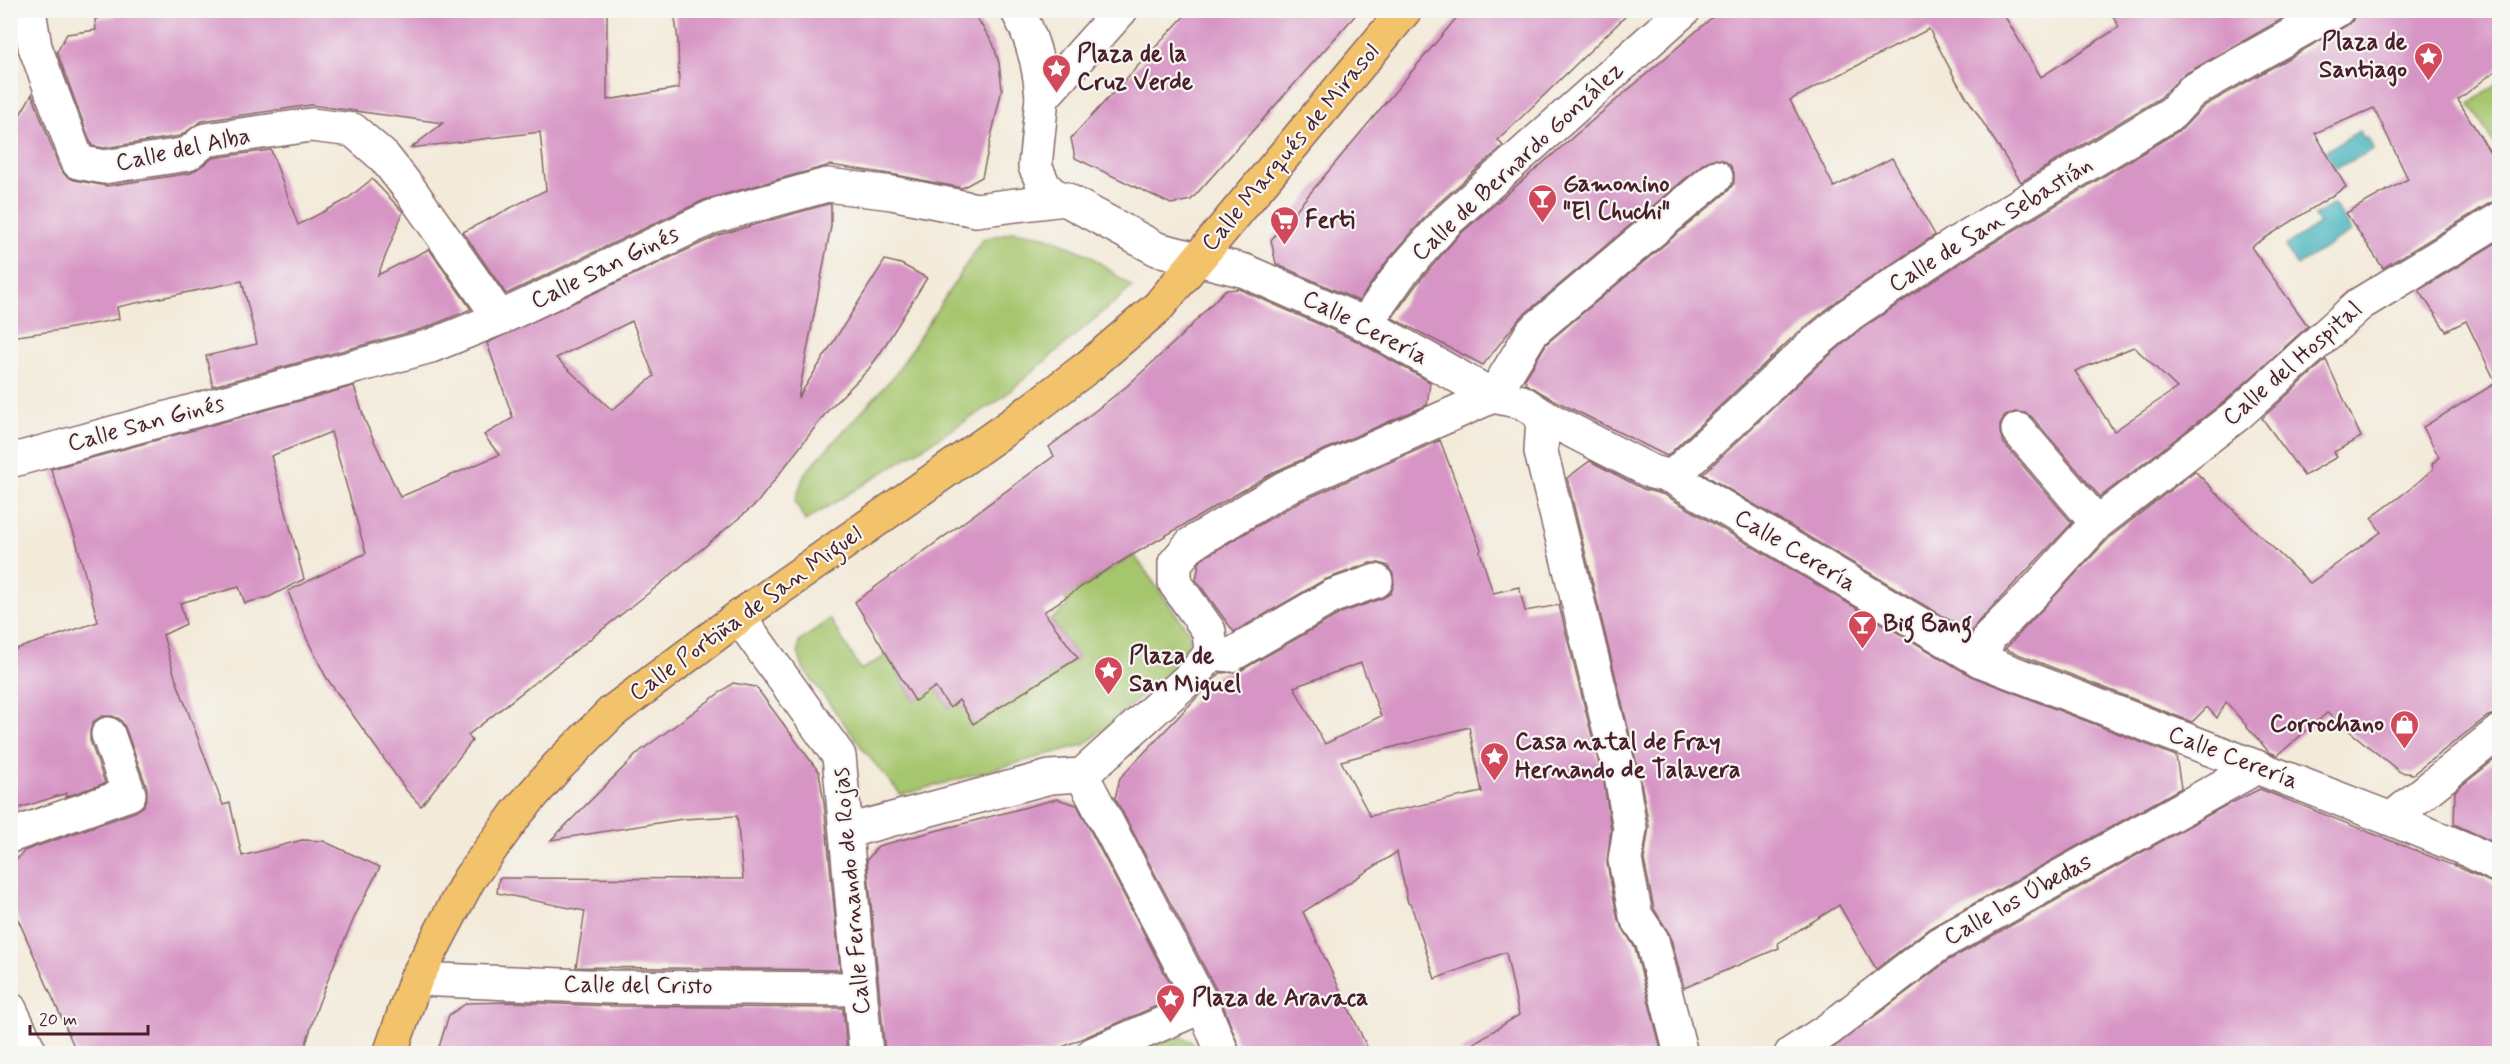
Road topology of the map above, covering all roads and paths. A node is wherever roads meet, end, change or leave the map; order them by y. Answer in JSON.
{"nodes":[{"id":1,"x":29,"y":10,"type":"edge"},
{"id":2,"x":1017,"y":10,"type":"edge"},
{"id":3,"x":1121,"y":10,"type":"edge"},
{"id":4,"x":1405,"y":10,"type":"edge"},
{"id":5,"x":1684,"y":10,"type":"edge"},
{"id":6,"x":2337,"y":10,"type":"edge"},
{"id":7,"x":1042,"y":98,"type":"junction"},
{"id":8,"x":1716,"y":177,"type":"dead end"},
{"id":9,"x":1065,"y":200,"type":"junction"},
{"id":10,"x":2499,"y":219,"type":"edge"},
{"id":11,"x":1200,"y":258,"type":"junction"},
{"id":12,"x":500,"y":318,"type":"junction"},
{"id":13,"x":1365,"y":324,"type":"junction"},
{"id":14,"x":1493,"y":396,"type":"junction"},
{"id":15,"x":1544,"y":416,"type":"junction"},
{"id":16,"x":2018,"y":430,"type":"dead end"},
{"id":17,"x":10,"y":461,"type":"edge"},
{"id":18,"x":1672,"y":477,"type":"junction"},
{"id":19,"x":2097,"y":523,"type":"junction"},
{"id":20,"x":1376,"y":581,"type":"dead end"},
{"id":21,"x":739,"y":616,"type":"junction"},
{"id":22,"x":1211,"y":653,"type":"junction"},
{"id":23,"x":1980,"y":660,"type":"junction"},
{"id":24,"x":2499,"y":731,"type":"edge"},
{"id":25,"x":108,"y":734,"type":"dead end"},
{"id":26,"x":2257,"y":767,"type":"junction"},
{"id":27,"x":1082,"y":775,"type":"junction"},
{"id":28,"x":2391,"y":819,"type":"junction"},
{"id":29,"x":848,"y":831,"type":"junction"},
{"id":30,"x":10,"y":836,"type":"edge"},
{"id":31,"x":2499,"y":867,"type":"edge"},
{"id":32,"x":416,"y":979,"type":"junction"},
{"id":33,"x":861,"y":989,"type":"junction"},
{"id":34,"x":1203,"y":1005,"type":"junction"},
{"id":35,"x":10,"y":1009,"type":"edge"},
{"id":36,"x":31,"y":1053,"type":"edge"},
{"id":37,"x":390,"y":1053,"type":"edge"},
{"id":38,"x":866,"y":1053,"type":"edge"},
{"id":39,"x":1093,"y":1053,"type":"edge"},
{"id":40,"x":1223,"y":1053,"type":"edge"},
{"id":41,"x":1681,"y":1053,"type":"edge"},
{"id":42,"x":1791,"y":1053,"type":"edge"}],
"edges":[{"from":1,"to":12,"type":"street","name":"Calle del Alba"},
{"from":2,"to":7,"type":"street"},
{"from":3,"to":7,"type":"street"},
{"from":4,"to":11,"type":"main road","name":"Calle Marqués de Mirasol"},
{"from":5,"to":13,"type":"street","name":"Calle de Bernardo González"},
{"from":6,"to":18,"type":"street","name":"Calle de San Sebastián"},
{"from":7,"to":9,"type":"street"},
{"from":8,"to":14,"type":"street"},
{"from":9,"to":11,"type":"street"},
{"from":9,"to":12,"type":"street","name":"Calle San Ginés"},
{"from":10,"to":19,"type":"street","name":"Calle del Hospital"},
{"from":11,"to":13,"type":"street","name":"Calle Cerería"},
{"from":11,"to":21,"type":"main road","name":"Calle Portiña de San Miguel"},
{"from":12,"to":17,"type":"street","name":"Calle San Ginés"},
{"from":13,"to":14,"type":"street","name":"Calle Cerería"},
{"from":14,"to":15,"type":"street","name":"Calle Cerería"},
{"from":14,"to":22,"type":"street"},
{"from":15,"to":18,"type":"street","name":"Calle Cerería"},
{"from":15,"to":41,"type":"street"},
{"from":16,"to":19,"type":"street"},
{"from":18,"to":23,"type":"street","name":"Calle Cerería"},
{"from":19,"to":23,"type":"street","name":"Calle del Hospital"},
{"from":20,"to":22,"type":"street"},
{"from":21,"to":29,"type":"street","name":"Calle Fernando de Rojas"},
{"from":21,"to":32,"type":"main road","name":"Calle Portiña de San Miguel"},
{"from":22,"to":27,"type":"street"},
{"from":23,"to":26,"type":"street","name":"Calle Cerería"},
{"from":24,"to":28,"type":"street"},
{"from":25,"to":30,"type":"street"},
{"from":26,"to":28,"type":"street","name":"Calle Cerería"},
{"from":26,"to":42,"type":"street","name":"Calle los Úbedas"},
{"from":27,"to":29,"type":"street"},
{"from":27,"to":34,"type":"street"},
{"from":28,"to":31,"type":"street","name":"Calle Cerería"},
{"from":29,"to":33,"type":"street","name":"Calle Fernando de Rojas"},
{"from":32,"to":33,"type":"street","name":"Calle del Cristo"},
{"from":32,"to":37,"type":"main road","name":"Calle Portiña de San Miguel"},
{"from":33,"to":38,"type":"street","name":"Calle Fernando de Rojas"},
{"from":34,"to":39,"type":"street"},
{"from":34,"to":40,"type":"street"},
{"from":35,"to":36,"type":"street"}]}
